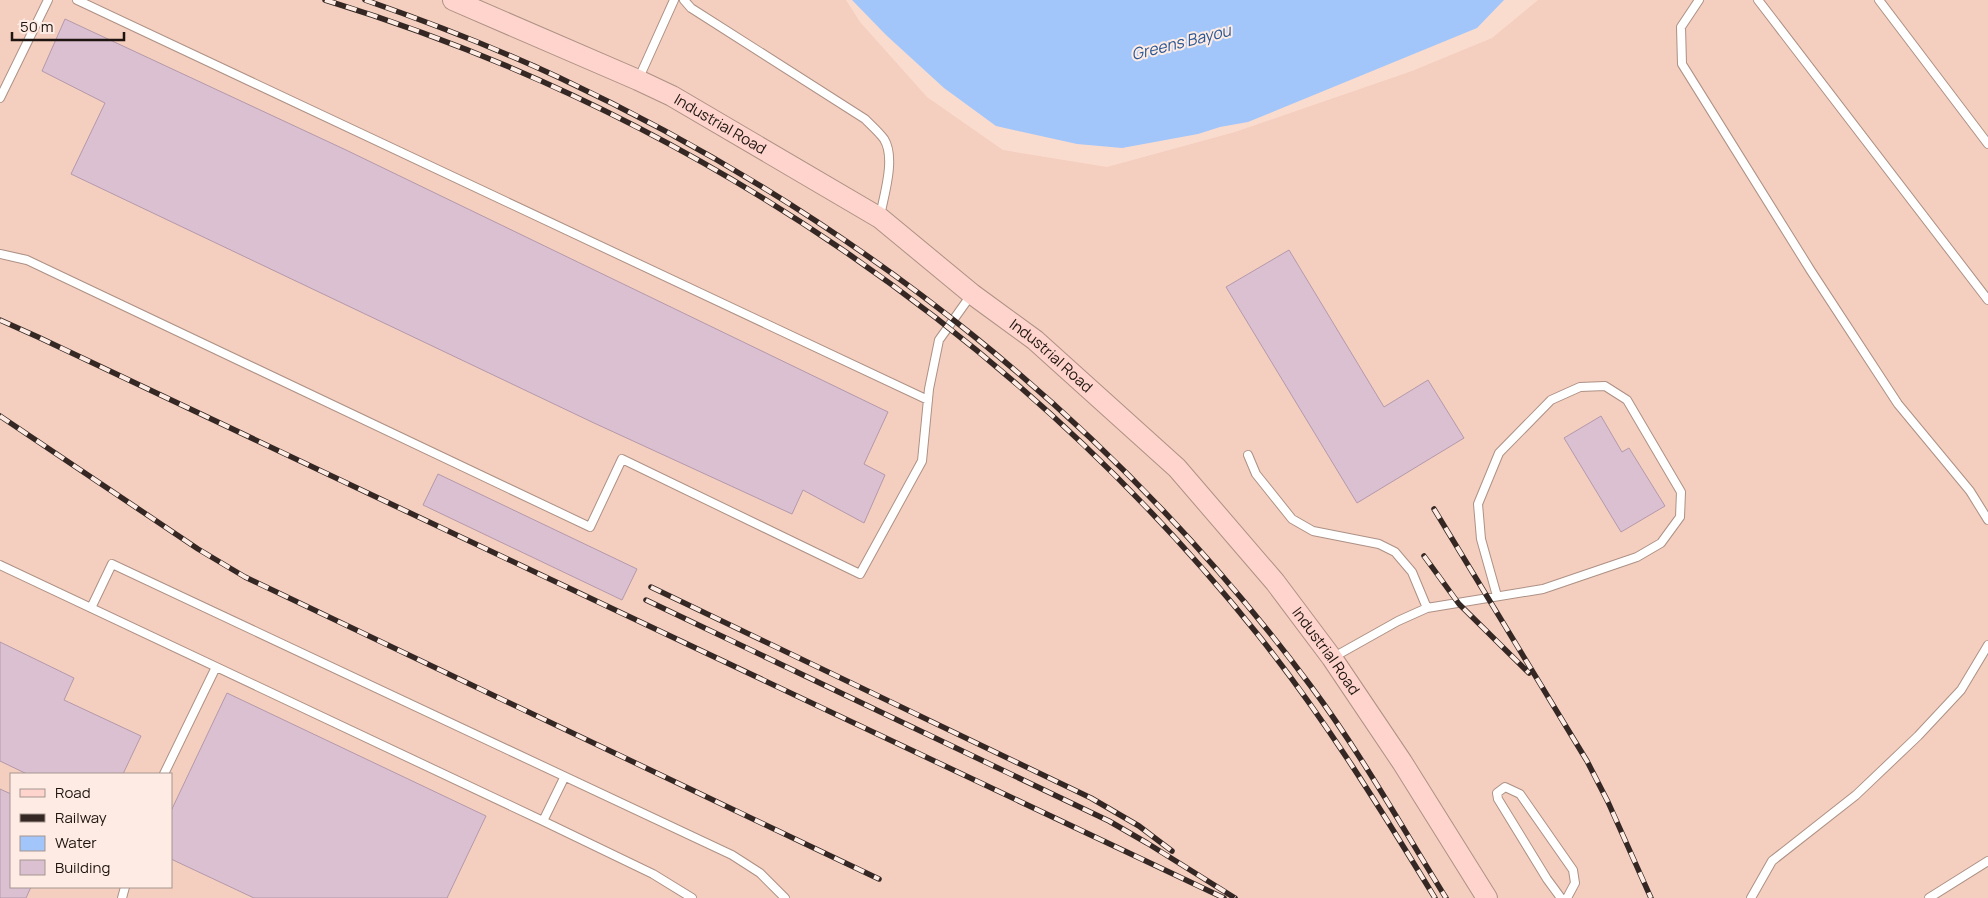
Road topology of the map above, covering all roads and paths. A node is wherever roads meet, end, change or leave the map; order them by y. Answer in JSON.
{"nodes":[{"id":1,"x":48,"y":0,"type":"edge"},
{"id":2,"x":77,"y":0,"type":"edge"},
{"id":3,"x":453,"y":0,"type":"edge"},
{"id":4,"x":674,"y":0,"type":"edge"},
{"id":5,"x":684,"y":0,"type":"edge"},
{"id":6,"x":1699,"y":0,"type":"edge"},
{"id":7,"x":1758,"y":0,"type":"edge"},
{"id":8,"x":1879,"y":0,"type":"edge"},
{"id":9,"x":638,"y":80,"type":"junction"},
{"id":10,"x":0,"y":98,"type":"edge"},
{"id":11,"x":1988,"y":144,"type":"edge"},
{"id":12,"x":880,"y":218,"type":"junction"},
{"id":13,"x":0,"y":254,"type":"edge"},
{"id":14,"x":972,"y":294,"type":"junction"},
{"id":15,"x":1988,"y":300,"type":"edge"},
{"id":16,"x":928,"y":400,"type":"junction"},
{"id":17,"x":1248,"y":455,"type":"dead end"},
{"id":18,"x":1988,"y":520,"type":"edge"},
{"id":19,"x":0,"y":565,"type":"edge"},
{"id":20,"x":1497,"y":596,"type":"junction"},
{"id":21,"x":91,"y":608,"type":"junction"},
{"id":22,"x":1427,"y":608,"type":"junction"},
{"id":23,"x":1988,"y":645,"type":"edge"},
{"id":24,"x":1332,"y":658,"type":"junction"},
{"id":25,"x":216,"y":667,"type":"junction"},
{"id":26,"x":164,"y":773,"type":"edge"},
{"id":27,"x":564,"y":778,"type":"junction"},
{"id":28,"x":543,"y":821,"type":"junction"},
{"id":29,"x":1988,"y":861,"type":"edge"},
{"id":30,"x":692,"y":898,"type":"edge"},
{"id":31,"x":785,"y":898,"type":"edge"},
{"id":32,"x":1486,"y":898,"type":"edge"},
{"id":33,"x":1561,"y":898,"type":"edge"},
{"id":34,"x":1568,"y":898,"type":"edge"},
{"id":35,"x":1751,"y":898,"type":"edge"},
{"id":36,"x":1929,"y":898,"type":"edge"}],
"edges":[{"from":1,"to":10,"type":"lane"},
{"from":2,"to":16,"type":"lane"},
{"from":3,"to":9,"type":"street","name":"Industrial Road"},
{"from":4,"to":9,"type":"lane"},
{"from":5,"to":12,"type":"lane"},
{"from":6,"to":18,"type":"lane"},
{"from":7,"to":15,"type":"lane"},
{"from":8,"to":11,"type":"lane"},
{"from":9,"to":12,"type":"street","name":"Industrial Road"},
{"from":12,"to":14,"type":"street","name":"Industrial Road"},
{"from":13,"to":16,"type":"lane"},
{"from":14,"to":16,"type":"lane"},
{"from":14,"to":24,"type":"street","name":"Industrial Road"},
{"from":17,"to":22,"type":"lane"},
{"from":19,"to":21,"type":"lane"},
{"from":20,"to":20,"type":"lane"},
{"from":20,"to":22,"type":"lane"},
{"from":21,"to":25,"type":"lane"},
{"from":21,"to":27,"type":"lane"},
{"from":22,"to":24,"type":"lane"},
{"from":23,"to":35,"type":"lane"},
{"from":24,"to":32,"type":"street","name":"Industrial Road"},
{"from":25,"to":26,"type":"lane"},
{"from":25,"to":28,"type":"lane"},
{"from":27,"to":28,"type":"lane"},
{"from":27,"to":31,"type":"lane"},
{"from":28,"to":30,"type":"lane"},
{"from":29,"to":36,"type":"lane"},
{"from":33,"to":34,"type":"lane"}]}
